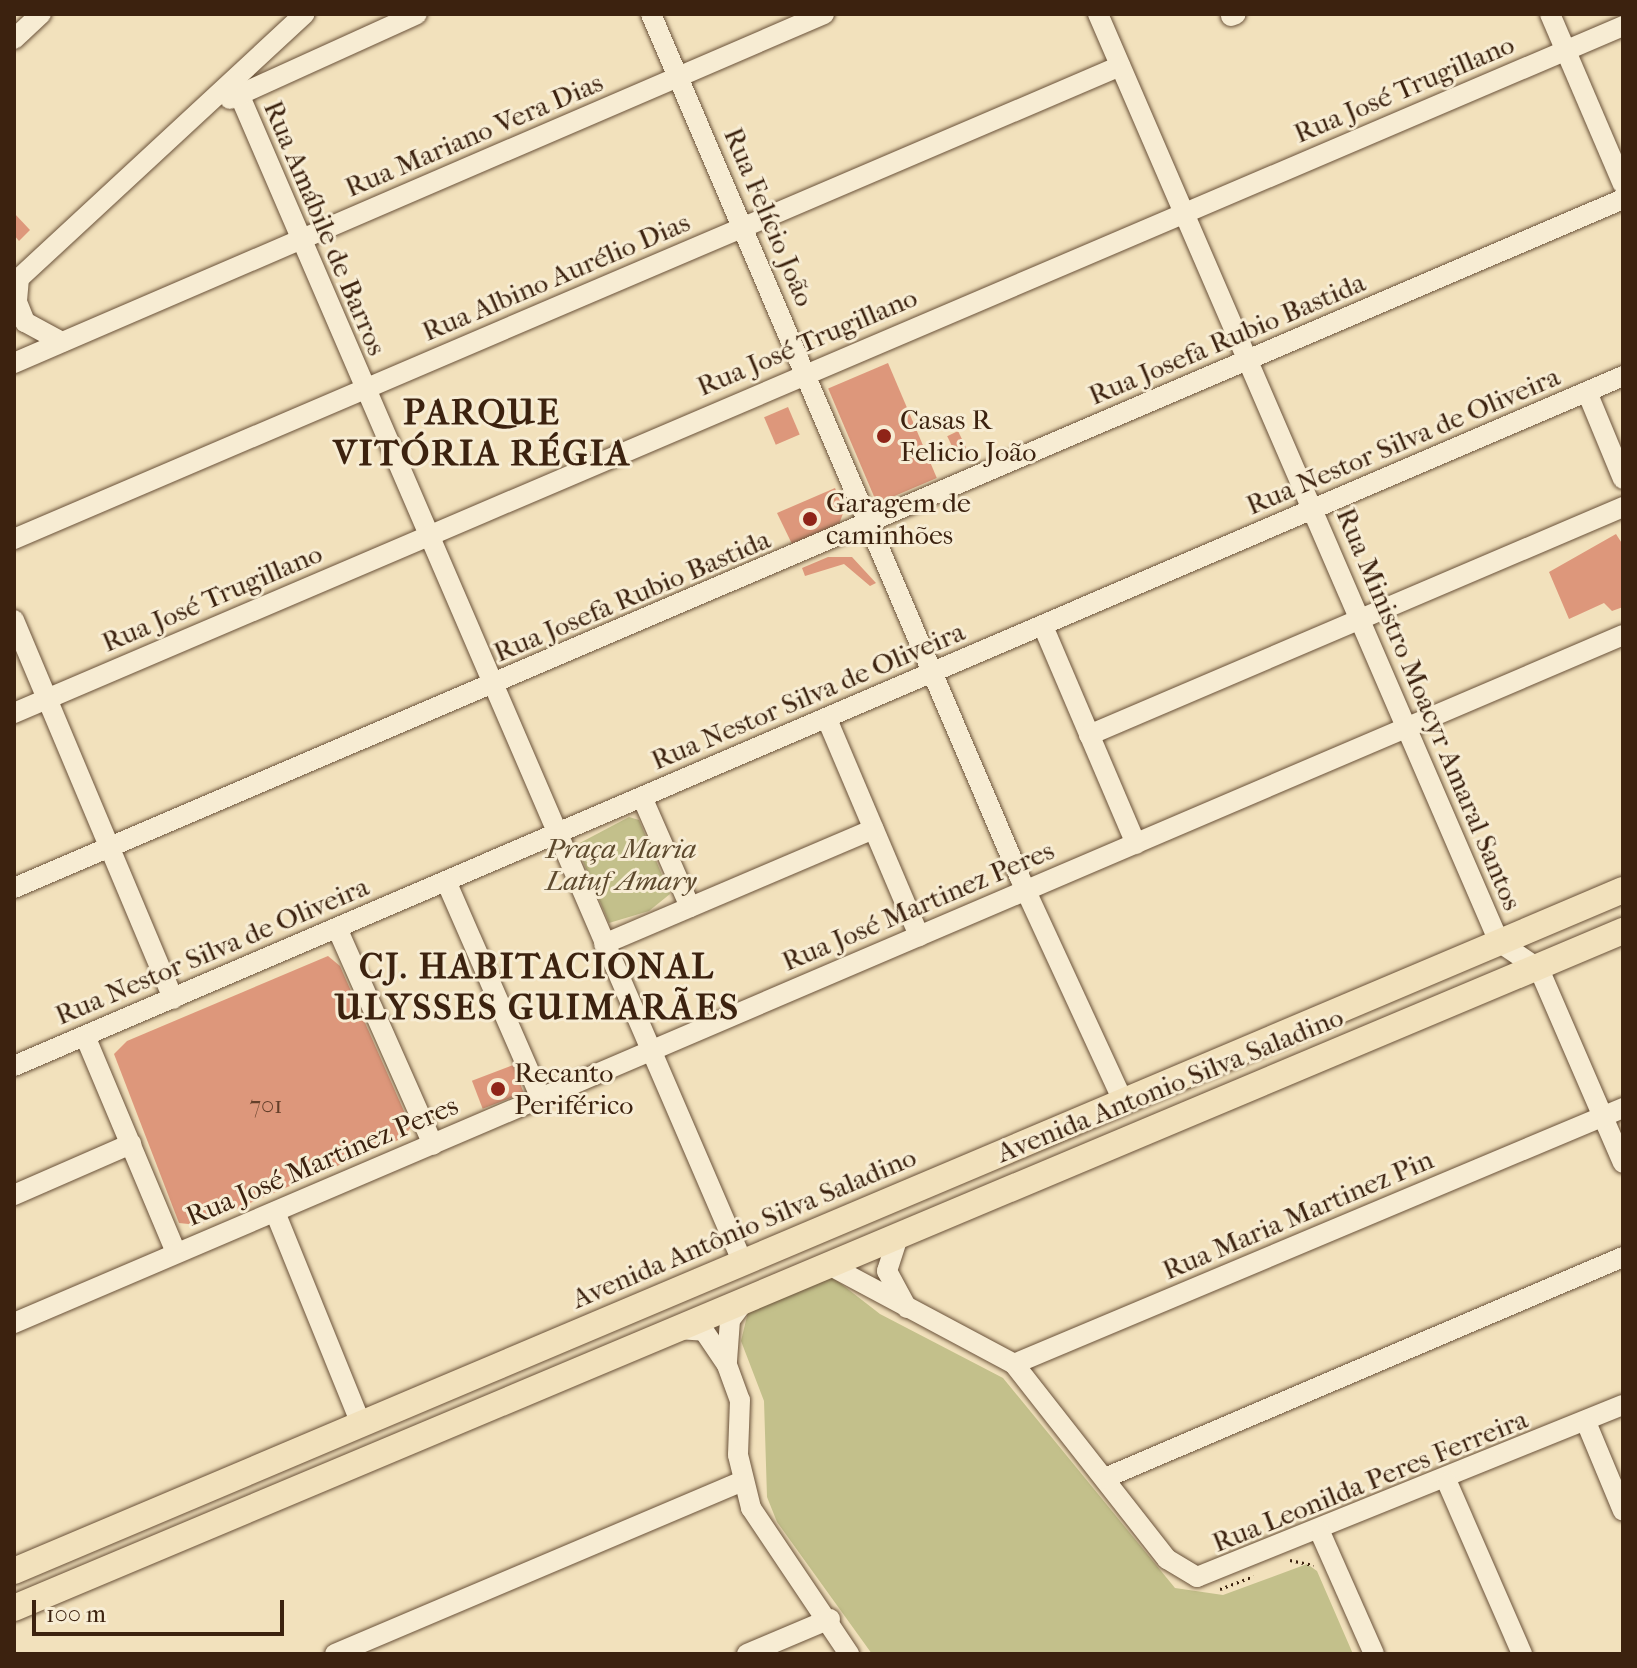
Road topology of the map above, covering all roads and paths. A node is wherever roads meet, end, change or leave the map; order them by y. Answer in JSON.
{"nodes":[{"id":1,"x":41,"y":14,"type":"edge"},
{"id":2,"x":304,"y":14,"type":"edge"},
{"id":3,"x":651,"y":14,"type":"edge"},
{"id":4,"x":824,"y":14,"type":"edge"},
{"id":5,"x":1098,"y":14,"type":"edge"},
{"id":6,"x":1550,"y":14,"type":"edge"},
{"id":7,"x":412,"y":15,"type":"edge"},
{"id":8,"x":1623,"y":26,"type":"edge"},
{"id":9,"x":14,"y":39,"type":"edge"},
{"id":10,"x":270,"y":43,"type":"junction"},
{"id":11,"x":1566,"y":50,"type":"junction"},
{"id":12,"x":1120,"y":66,"type":"junction"},
{"id":13,"x":279,"y":77,"type":"junction"},
{"id":14,"x":678,"y":77,"type":"junction"},
{"id":15,"x":239,"y":94,"type":"junction"},
{"id":16,"x":183,"y":121,"type":"junction"},
{"id":17,"x":1623,"y":184,"type":"edge"},
{"id":18,"x":1623,"y":199,"type":"edge"},
{"id":19,"x":1185,"y":213,"type":"junction"},
{"id":20,"x":743,"y":226,"type":"junction"},
{"id":21,"x":300,"y":242,"type":"junction"},
{"id":22,"x":17,"y":280,"type":"edge"},
{"id":23,"x":62,"y":342,"type":"junction"},
{"id":24,"x":1247,"y":359,"type":"junction"},
{"id":25,"x":14,"y":363,"type":"edge"},
{"id":26,"x":805,"y":373,"type":"junction"},
{"id":27,"x":1623,"y":376,"type":"edge"},
{"id":28,"x":363,"y":391,"type":"junction"},
{"id":29,"x":1587,"y":392,"type":"junction"},
{"id":30,"x":1623,"y":479,"type":"edge"},
{"id":31,"x":1623,"y":507,"type":"edge"},
{"id":32,"x":1314,"y":509,"type":"junction"},
{"id":33,"x":871,"y":524,"type":"junction"},
{"id":34,"x":427,"y":537,"type":"junction"},
{"id":35,"x":14,"y":539,"type":"edge"},
{"id":36,"x":1362,"y":618,"type":"junction"},
{"id":37,"x":14,"y":620,"type":"edge"},
{"id":38,"x":1043,"y":626,"type":"junction"},
{"id":39,"x":1623,"y":635,"type":"edge"},
{"id":40,"x":935,"y":671,"type":"junction"},
{"id":41,"x":491,"y":687,"type":"junction"},
{"id":42,"x":47,"y":698,"type":"junction"},
{"id":43,"x":14,"y":713,"type":"edge"},
{"id":44,"x":827,"y":719,"type":"junction"},
{"id":45,"x":1406,"y":727,"type":"junction"},
{"id":46,"x":1089,"y":735,"type":"junction"},
{"id":47,"x":642,"y":797,"type":"junction"},
{"id":48,"x":873,"y":829,"type":"junction"},
{"id":49,"x":556,"y":834,"type":"junction"},
{"id":50,"x":1136,"y":844,"type":"junction"},
{"id":51,"x":112,"y":847,"type":"junction"},
{"id":52,"x":446,"y":881,"type":"junction"},
{"id":53,"x":14,"y":888,"type":"edge"},
{"id":54,"x":1026,"y":890,"type":"junction"},
{"id":55,"x":1623,"y":890,"type":"edge"},
{"id":56,"x":690,"y":907,"type":"junction"},
{"id":57,"x":337,"y":928,"type":"junction"},
{"id":58,"x":1623,"y":931,"type":"edge"},
{"id":59,"x":919,"y":936,"type":"junction"},
{"id":60,"x":1499,"y":942,"type":"junction"},
{"id":61,"x":604,"y":944,"type":"junction"},
{"id":62,"x":1539,"y":969,"type":"junction"},
{"id":63,"x":173,"y":999,"type":"junction"},
{"id":64,"x":85,"y":1036,"type":"junction"},
{"id":65,"x":649,"y":1052,"type":"junction"},
{"id":66,"x":14,"y":1066,"type":"edge"},
{"id":67,"x":541,"y":1098,"type":"junction"},
{"id":68,"x":1123,"y":1101,"type":"junction"},
{"id":69,"x":1623,"y":1108,"type":"edge"},
{"id":70,"x":1603,"y":1117,"type":"junction"},
{"id":71,"x":131,"y":1144,"type":"junction"},
{"id":72,"x":433,"y":1145,"type":"junction"},
{"id":73,"x":1623,"y":1163,"type":"edge"},
{"id":74,"x":14,"y":1195,"type":"edge"},
{"id":75,"x":976,"y":1199,"type":"junction"},
{"id":76,"x":275,"y":1212,"type":"junction"},
{"id":77,"x":903,"y":1229,"type":"junction"},
{"id":78,"x":176,"y":1253,"type":"junction"},
{"id":79,"x":1623,"y":1257,"type":"edge"},
{"id":80,"x":743,"y":1263,"type":"junction"},
{"id":81,"x":827,"y":1264,"type":"junction"},
{"id":82,"x":747,"y":1299,"type":"junction"},
{"id":83,"x":910,"y":1311,"type":"junction"},
{"id":84,"x":14,"y":1323,"type":"edge"},
{"id":85,"x":676,"y":1329,"type":"junction"},
{"id":86,"x":1014,"y":1364,"type":"junction"},
{"id":87,"x":727,"y":1365,"type":"junction"},
{"id":88,"x":1623,"y":1405,"type":"edge"},
{"id":89,"x":1586,"y":1422,"type":"junction"},
{"id":90,"x":361,"y":1424,"type":"junction"},
{"id":91,"x":1105,"y":1478,"type":"junction"},
{"id":92,"x":741,"y":1482,"type":"junction"},
{"id":93,"x":1447,"y":1482,"type":"junction"},
{"id":94,"x":1623,"y":1511,"type":"edge"},
{"id":95,"x":1320,"y":1532,"type":"junction"},
{"id":96,"x":14,"y":1571,"type":"edge"},
{"id":97,"x":14,"y":1608,"type":"edge"},
{"id":98,"x":830,"y":1619,"type":"junction"},
{"id":99,"x":335,"y":1654,"type":"edge"},
{"id":100,"x":747,"y":1654,"type":"edge"},
{"id":101,"x":849,"y":1654,"type":"edge"},
{"id":102,"x":1374,"y":1654,"type":"edge"},
{"id":103,"x":1522,"y":1654,"type":"edge"}],
"edges":[{"from":1,"to":9,"type":"street"},
{"from":2,"to":10,"type":"street"},
{"from":3,"to":14,"type":"street","name":"Rua Felício João"},
{"from":4,"to":14,"type":"street","name":"Rua Mariano Vera Dias"},
{"from":5,"to":12,"type":"street","name":"Rua Ministro Moacyr Amaral Santos"},
{"from":6,"to":11,"type":"street"},
{"from":7,"to":13,"type":"street"},
{"from":8,"to":11,"type":"street","name":"Rua José Trugillano"},
{"from":10,"to":13,"type":"street"},
{"from":10,"to":16,"type":"street"},
{"from":11,"to":17,"type":"street"},
{"from":11,"to":19,"type":"street","name":"Rua José Trugillano"},
{"from":12,"to":19,"type":"street","name":"Rua Ministro Moacyr Amaral Santos"},
{"from":12,"to":20,"type":"street","name":"Rua Albino Aurélio Dias"},
{"from":13,"to":15,"type":"street"},
{"from":14,"to":20,"type":"street","name":"Rua Felício João"},
{"from":14,"to":21,"type":"street","name":"Rua Mariano Vera Dias"},
{"from":15,"to":16,"type":"street"},
{"from":15,"to":21,"type":"street","name":"Rua Amábile de Barros"},
{"from":16,"to":22,"type":"street"},
{"from":18,"to":24,"type":"street","name":"Rua Josefa Rubio Bastida"},
{"from":19,"to":24,"type":"street","name":"Rua Ministro Moacyr Amaral Santos"},
{"from":19,"to":26,"type":"street","name":"Rua José Trugillano"},
{"from":20,"to":26,"type":"street","name":"Rua Felício João"},
{"from":20,"to":28,"type":"street","name":"Rua Albino Aurélio Dias"},
{"from":21,"to":23,"type":"street","name":"Rua Mariano Vera Dias"},
{"from":21,"to":28,"type":"street","name":"Rua Amábile de Barros"},
{"from":22,"to":23,"type":"street"},
{"from":23,"to":25,"type":"street","name":"Rua Mariano Vera Dias"},
{"from":24,"to":32,"type":"street","name":"Rua Ministro Moacyr Amaral Santos"},
{"from":24,"to":33,"type":"street","name":"Rua Josefa Rubio Bastida"},
{"from":26,"to":33,"type":"street","name":"Rua Felício João"},
{"from":26,"to":34,"type":"street","name":"Rua José Trugillano"},
{"from":27,"to":29,"type":"street","name":"Rua Nestor Silva de Oliveira"},
{"from":28,"to":34,"type":"street","name":"Rua Amábile de Barros"},
{"from":28,"to":35,"type":"street","name":"Rua Albino Aurélio Dias"},
{"from":29,"to":30,"type":"street"},
{"from":29,"to":32,"type":"street","name":"Rua Nestor Silva de Oliveira"},
{"from":31,"to":36,"type":"street"},
{"from":32,"to":36,"type":"street","name":"Rua Ministro Moacyr Amaral Santos"},
{"from":32,"to":38,"type":"street","name":"Rua Nestor Silva de Oliveira"},
{"from":33,"to":40,"type":"street","name":"Rua Felício João"},
{"from":33,"to":41,"type":"street","name":"Rua Josefa Rubio Bastida"},
{"from":34,"to":41,"type":"street","name":"Rua Amábile de Barros"},
{"from":34,"to":42,"type":"street","name":"Rua José Trugillano"},
{"from":36,"to":45,"type":"street","name":"Rua Ministro Moacyr Amaral Santos"},
{"from":36,"to":46,"type":"street"},
{"from":37,"to":42,"type":"street"},
{"from":38,"to":40,"type":"street","name":"Rua Nestor Silva de Oliveira"},
{"from":38,"to":46,"type":"street"},
{"from":39,"to":45,"type":"street","name":"Rua José Martinez Peres"},
{"from":40,"to":44,"type":"street","name":"Rua Nestor Silva de Oliveira"},
{"from":40,"to":54,"type":"street","name":"Rua Felício João"},
{"from":41,"to":49,"type":"street","name":"Rua Amábile de Barros"},
{"from":41,"to":51,"type":"street","name":"Rua Josefa Rubio Bastida"},
{"from":42,"to":43,"type":"street","name":"Rua José Trugillano"},
{"from":42,"to":51,"type":"street"},
{"from":44,"to":47,"type":"street","name":"Rua Nestor Silva de Oliveira"},
{"from":44,"to":48,"type":"street"},
{"from":45,"to":50,"type":"street","name":"Rua José Martinez Peres"},
{"from":45,"to":60,"type":"street","name":"Rua Ministro Moacyr Amaral Santos"},
{"from":46,"to":50,"type":"street"},
{"from":47,"to":49,"type":"street","name":"Rua Nestor Silva de Oliveira"},
{"from":47,"to":56,"type":"street"},
{"from":48,"to":56,"type":"street"},
{"from":48,"to":59,"type":"street"},
{"from":49,"to":52,"type":"street","name":"Rua Nestor Silva de Oliveira"},
{"from":49,"to":61,"type":"street","name":"Rua Amábile de Barros"},
{"from":50,"to":54,"type":"street","name":"Rua José Martinez Peres"},
{"from":51,"to":53,"type":"street","name":"Rua Josefa Rubio Bastida"},
{"from":51,"to":63,"type":"street"},
{"from":52,"to":57,"type":"street","name":"Rua Nestor Silva de Oliveira"},
{"from":52,"to":67,"type":"street"},
{"from":54,"to":59,"type":"street","name":"Rua José Martinez Peres"},
{"from":54,"to":68,"type":"street","name":"Rua Felício João"},
{"from":55,"to":60,"type":"main road"},
{"from":56,"to":61,"type":"street"},
{"from":57,"to":63,"type":"street","name":"Rua Nestor Silva de Oliveira"},
{"from":57,"to":72,"type":"street"},
{"from":58,"to":62,"type":"main road","name":"Avenida Antonio Silva Saladino"},
{"from":59,"to":65,"type":"street","name":"Rua José Martinez Peres"},
{"from":60,"to":62,"type":"street"},
{"from":60,"to":68,"type":"main road","name":"Avenida Antônio Silva Saladino"},
{"from":61,"to":65,"type":"street","name":"Rua Amábile de Barros"},
{"from":62,"to":70,"type":"street"},
{"from":62,"to":75,"type":"main road","name":"Avenida Antonio Silva Saladino"},
{"from":63,"to":64,"type":"street","name":"Rua Nestor Silva de Oliveira"},
{"from":64,"to":66,"type":"street","name":"Rua Nestor Silva de Oliveira"},
{"from":64,"to":71,"type":"street"},
{"from":65,"to":67,"type":"street","name":"Rua José Martinez Peres"},
{"from":65,"to":80,"type":"street","name":"Rua Amábile de Barros"},
{"from":67,"to":72,"type":"street","name":"Rua José Martinez Peres"},
{"from":68,"to":75,"type":"main road"},
{"from":68,"to":80,"type":"main road","name":"Avenida Antônio Silva Saladino"},
{"from":69,"to":70,"type":"street","name":"Rua Maria Martinez Pin"},
{"from":70,"to":73,"type":"street"},
{"from":70,"to":86,"type":"street","name":"Rua Maria Martinez Pin"},
{"from":71,"to":74,"type":"street"},
{"from":71,"to":78,"type":"street"},
{"from":72,"to":76,"type":"street","name":"Rua José Martinez Peres"},
{"from":75,"to":77,"type":"main road","name":"Avenida Antonio Silva Saladino"},
{"from":76,"to":78,"type":"street","name":"Rua José Martinez Peres"},
{"from":76,"to":90,"type":"street"},
{"from":77,"to":81,"type":"main road","name":"Avenida Antonio Silva Saladino"},
{"from":77,"to":83,"type":"street"},
{"from":78,"to":84,"type":"street","name":"Rua José Martinez Peres"},
{"from":79,"to":91,"type":"street"},
{"from":80,"to":90,"type":"main road","name":"Avenida Antônio Silva Saladino"},
{"from":81,"to":82,"type":"main road"},
{"from":81,"to":83,"type":"street","name":"Rua Leonilda Peres Ferreira"},
{"from":82,"to":85,"type":"main road"},
{"from":82,"to":87,"type":"street"},
{"from":83,"to":86,"type":"street","name":"Rua Leonilda Peres Ferreira"},
{"from":85,"to":87,"type":"street"},
{"from":85,"to":97,"type":"main road"},
{"from":86,"to":91,"type":"street","name":"Rua Leonilda Peres Ferreira"},
{"from":87,"to":92,"type":"street"},
{"from":88,"to":89,"type":"street","name":"Rua Leonilda Peres Ferreira"},
{"from":89,"to":93,"type":"street","name":"Rua Leonilda Peres Ferreira"},
{"from":89,"to":94,"type":"street"},
{"from":90,"to":96,"type":"main road","name":"Avenida Antônio Silva Saladino"},
{"from":91,"to":95,"type":"street","name":"Rua Leonilda Peres Ferreira"},
{"from":92,"to":98,"type":"street"},
{"from":92,"to":99,"type":"street"},
{"from":93,"to":95,"type":"street","name":"Rua Leonilda Peres Ferreira"},
{"from":93,"to":103,"type":"street"},
{"from":95,"to":102,"type":"street"},
{"from":98,"to":100,"type":"street"},
{"from":98,"to":101,"type":"street"}]}
